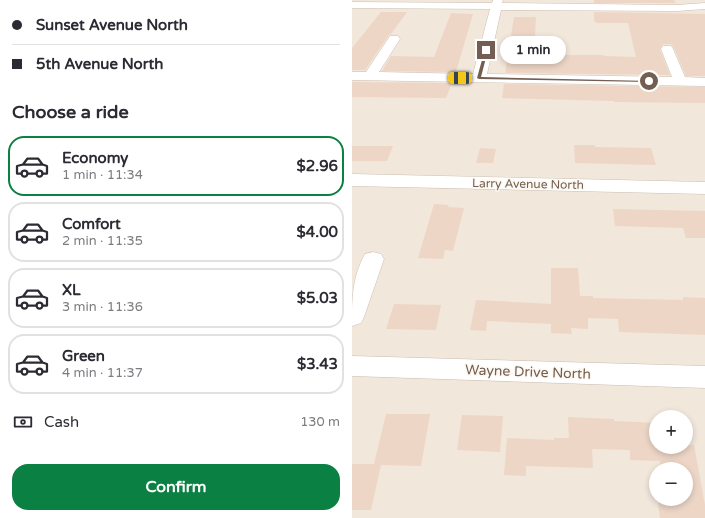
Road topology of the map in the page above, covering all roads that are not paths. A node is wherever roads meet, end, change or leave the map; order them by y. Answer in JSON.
{"nodes":[{"id":1,"x":497,"y":3,"type":"edge"},
{"id":2,"x":352,"y":5,"type":"edge"},
{"id":3,"x":705,"y":6,"type":"edge"},
{"id":4,"x":394,"y":39,"type":"dead end"},
{"id":5,"x":667,"y":50,"type":"dead end"},
{"id":6,"x":352,"y":76,"type":"edge"},
{"id":7,"x":370,"y":76,"type":"junction"},
{"id":8,"x":479,"y":78,"type":"junction"},
{"id":9,"x":680,"y":81,"type":"junction"},
{"id":10,"x":705,"y":82,"type":"edge"},
{"id":11,"x":352,"y":180,"type":"edge"},
{"id":12,"x":705,"y":188,"type":"edge"},
{"id":13,"x":373,"y":259,"type":"dead end"},
{"id":14,"x":352,"y":317,"type":"edge"},
{"id":15,"x":352,"y":366,"type":"edge"},
{"id":16,"x":705,"y":377,"type":"edge"}],
"edges":[{"from":1,"to":2,"type":"street"},
{"from":1,"to":3,"type":"street"},
{"from":1,"to":8,"type":"street"},
{"from":4,"to":7,"type":"street"},
{"from":5,"to":9,"type":"street"},
{"from":6,"to":7,"type":"street"},
{"from":7,"to":8,"type":"street"},
{"from":8,"to":9,"type":"street"},
{"from":9,"to":10,"type":"street"},
{"from":11,"to":12,"type":"street","name":"Larry Avenue North"},
{"from":13,"to":14,"type":"street"},
{"from":15,"to":16,"type":"street","name":"Wayne Drive North"}]}
